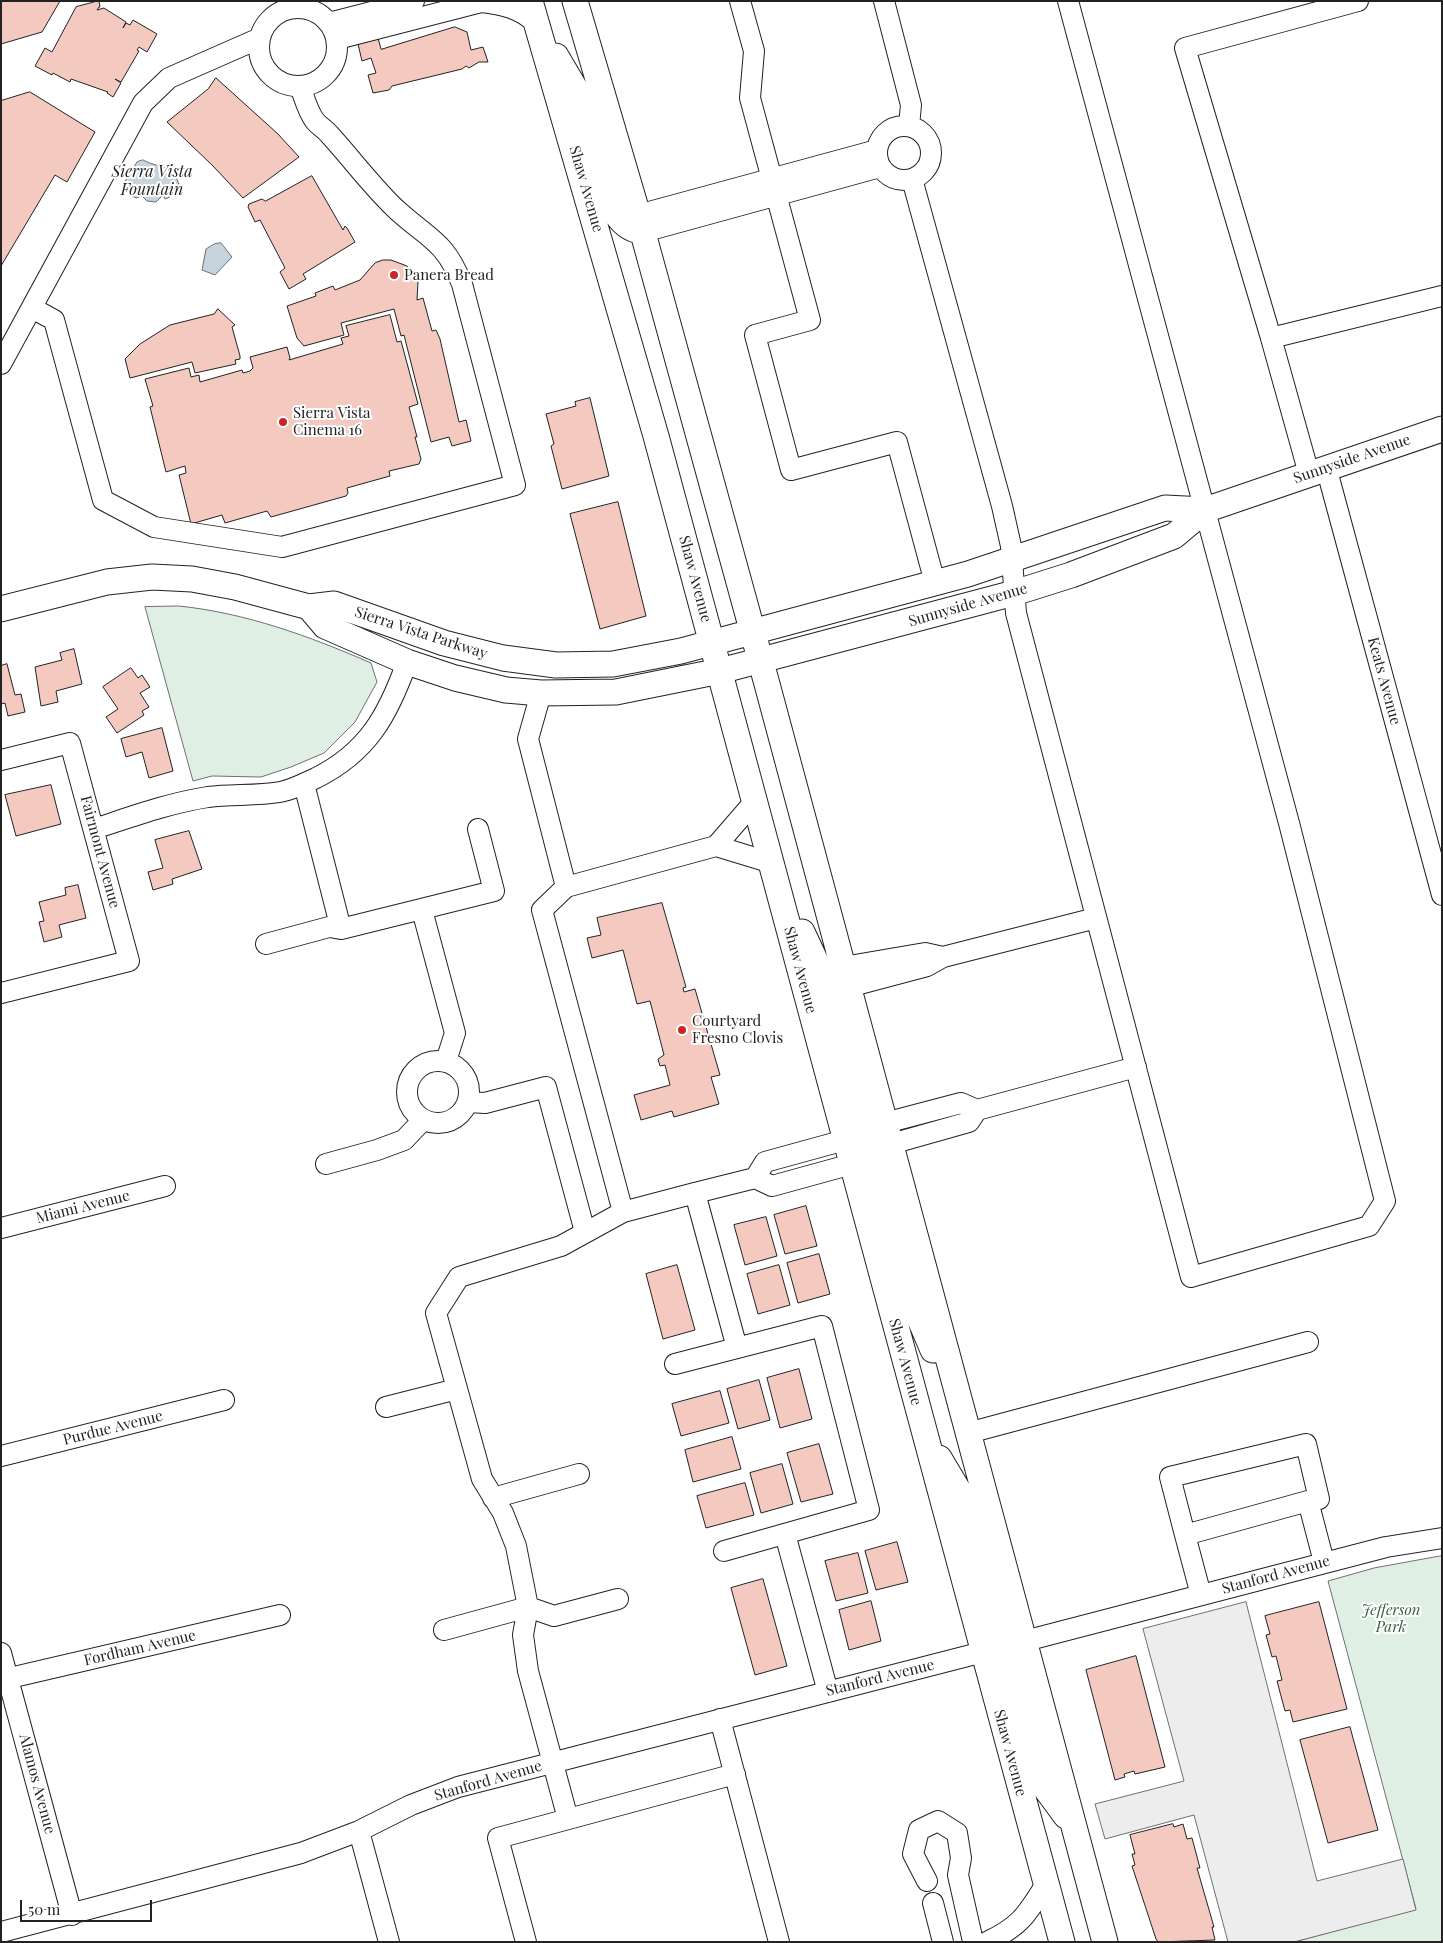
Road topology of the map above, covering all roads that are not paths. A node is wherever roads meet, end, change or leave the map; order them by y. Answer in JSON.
{"nodes":[{"id":1,"x":414,"y":1,"type":"edge"},
{"id":2,"x":574,"y":1,"type":"edge"},
{"id":3,"x":740,"y":1,"type":"edge"},
{"id":4,"x":884,"y":1,"type":"edge"},
{"id":5,"x":1068,"y":1,"type":"edge"},
{"id":6,"x":1358,"y":1,"type":"edge"},
{"id":7,"x":280,"y":7,"type":"edge"},
{"id":8,"x":534,"y":13,"type":"edge"},
{"id":9,"x":333,"y":31,"type":"junction"},
{"id":10,"x":260,"y":38,"type":"junction"},
{"id":11,"x":213,"y":61,"type":"junction"},
{"id":12,"x":263,"y":63,"type":"junction"},
{"id":13,"x":307,"y":85,"type":"junction"},
{"id":14,"x":909,"y":126,"type":"junction"},
{"id":15,"x":878,"y":158,"type":"junction"},
{"id":16,"x":912,"y":179,"type":"junction"},
{"id":17,"x":774,"y":187,"type":"junction"},
{"id":18,"x":641,"y":223,"type":"junction"},
{"id":19,"x":1442,"y":296,"type":"edge"},
{"id":20,"x":32,"y":308,"type":"junction"},
{"id":21,"x":1271,"y":338,"type":"junction"},
{"id":22,"x":1,"y":364,"type":"edge"},
{"id":23,"x":1442,"y":428,"type":"edge"},
{"id":24,"x":1318,"y":471,"type":"junction"},
{"id":25,"x":1205,"y":510,"type":"junction"},
{"id":26,"x":1013,"y":560,"type":"junction"},
{"id":27,"x":935,"y":583,"type":"junction"},
{"id":28,"x":1014,"y":593,"type":"junction"},
{"id":29,"x":309,"y":607,"type":"junction"},
{"id":30,"x":1,"y":608,"type":"edge"},
{"id":31,"x":753,"y":632,"type":"junction"},
{"id":32,"x":711,"y":643,"type":"junction"},
{"id":33,"x":760,"y":661,"type":"junction"},
{"id":34,"x":407,"y":662,"type":"junction"},
{"id":35,"x":584,"y":666,"type":"junction"},
{"id":36,"x":720,"y":671,"type":"junction"},
{"id":37,"x":541,"y":693,"type":"junction"},
{"id":38,"x":1,"y":760,"type":"edge"},
{"id":39,"x":304,"y":784,"type":"junction"},
{"id":40,"x":755,"y":801,"type":"junction"},
{"id":41,"x":94,"y":829,"type":"junction"},
{"id":42,"x":478,"y":829,"type":"dead end"},
{"id":43,"x":716,"y":846,"type":"junction"},
{"id":44,"x":772,"y":864,"type":"junction"},
{"id":45,"x":566,"y":887,"type":"junction"},
{"id":46,"x":1442,"y":896,"type":"edge"},
{"id":47,"x":422,"y":910,"type":"junction"},
{"id":48,"x":1096,"y":918,"type":"junction"},
{"id":49,"x":341,"y":929,"type":"junction"},
{"id":50,"x":266,"y":944,"type":"dead end"},
{"id":51,"x":846,"y":977,"type":"junction"},
{"id":52,"x":1,"y":993,"type":"edge"},
{"id":53,"x":446,"y":1062,"type":"junction"},
{"id":54,"x":1136,"y":1067,"type":"junction"},
{"id":55,"x":468,"y":1102,"type":"junction"},
{"id":56,"x":423,"y":1120,"type":"junction"},
{"id":57,"x":888,"y":1134,"type":"junction"},
{"id":58,"x":845,"y":1140,"type":"junction"},
{"id":59,"x":326,"y":1164,"type":"dead end"},
{"id":60,"x":852,"y":1164,"type":"junction"},
{"id":61,"x":755,"y":1178,"type":"junction"},
{"id":62,"x":165,"y":1186,"type":"dead end"},
{"id":63,"x":695,"y":1193,"type":"junction"},
{"id":64,"x":615,"y":1216,"type":"junction"},
{"id":65,"x":1,"y":1228,"type":"edge"},
{"id":66,"x":584,"y":1232,"type":"junction"},
{"id":67,"x":1308,"y":1342,"type":"dead end"},
{"id":68,"x":737,"y":1348,"type":"junction"},
{"id":69,"x":675,"y":1364,"type":"dead end"},
{"id":70,"x":457,"y":1389,"type":"junction"},
{"id":71,"x":224,"y":1400,"type":"dead end"},
{"id":72,"x":386,"y":1407,"type":"dead end"},
{"id":73,"x":923,"y":1432,"type":"junction"},
{"id":74,"x":968,"y":1433,"type":"junction"},
{"id":75,"x":1,"y":1456,"type":"edge"},
{"id":76,"x":580,"y":1474,"type":"dead end"},
{"id":77,"x":493,"y":1498,"type":"junction"},
{"id":78,"x":1308,"y":1502,"type":"junction"},
{"id":79,"x":785,"y":1534,"type":"junction"},
{"id":80,"x":1185,"y":1535,"type":"junction"},
{"id":81,"x":1442,"y":1538,"type":"edge"},
{"id":82,"x":724,"y":1551,"type":"dead end"},
{"id":83,"x":1324,"y":1562,"type":"junction"},
{"id":84,"x":1201,"y":1595,"type":"junction"},
{"id":85,"x":618,"y":1599,"type":"dead end"},
{"id":86,"x":528,"y":1607,"type":"junction"},
{"id":87,"x":280,"y":1615,"type":"dead end"},
{"id":88,"x":444,"y":1630,"type":"dead end"},
{"id":89,"x":1024,"y":1641,"type":"junction"},
{"id":90,"x":982,"y":1652,"type":"junction"},
{"id":91,"x":1,"y":1653,"type":"edge"},
{"id":92,"x":5,"y":1679,"type":"edge"},
{"id":93,"x":828,"y":1692,"type":"junction"},
{"id":94,"x":720,"y":1720,"type":"junction"},
{"id":95,"x":554,"y":1763,"type":"junction"},
{"id":96,"x":735,"y":1774,"type":"junction"},
{"id":97,"x":568,"y":1819,"type":"junction"},
{"id":98,"x":1075,"y":1828,"type":"junction"},
{"id":99,"x":359,"y":1831,"type":"junction"},
{"id":100,"x":927,"y":1881,"type":"dead end"},
{"id":101,"x":1046,"y":1884,"type":"junction"},
{"id":102,"x":933,"y":1902,"type":"dead end"},
{"id":103,"x":72,"y":1915,"type":"junction"},
{"id":104,"x":1,"y":1932,"type":"edge"},
{"id":105,"x":974,"y":1941,"type":"edge"},
{"id":106,"x":390,"y":1942,"type":"edge"},
{"id":107,"x":526,"y":1942,"type":"edge"},
{"id":108,"x":778,"y":1942,"type":"edge"},
{"id":109,"x":943,"y":1942,"type":"edge"},
{"id":110,"x":1062,"y":1942,"type":"edge"},
{"id":111,"x":1105,"y":1942,"type":"edge"}],
"edges":[{"from":1,"to":9,"type":"street"},
{"from":2,"to":18,"type":"main road"},
{"from":3,"to":17,"type":"street"},
{"from":4,"to":14,"type":"street"},
{"from":5,"to":25,"type":"street"},
{"from":6,"to":21,"type":"street","name":"Keats Avenue"},
{"from":7,"to":9,"type":"street"},
{"from":7,"to":10,"type":"street"},
{"from":8,"to":9,"type":"street"},
{"from":8,"to":18,"type":"main road"},
{"from":8,"to":32,"type":"main road","name":"Shaw Avenue"},
{"from":9,"to":13,"type":"street"},
{"from":10,"to":11,"type":"street"},
{"from":10,"to":12,"type":"street"},
{"from":11,"to":12,"type":"street"},
{"from":11,"to":20,"type":"street"},
{"from":12,"to":13,"type":"street"},
{"from":13,"to":20,"type":"street"},
{"from":14,"to":15,"type":"street"},
{"from":14,"to":16,"type":"street"},
{"from":15,"to":16,"type":"street"},
{"from":15,"to":17,"type":"street"},
{"from":16,"to":26,"type":"street"},
{"from":17,"to":18,"type":"street"},
{"from":17,"to":27,"type":"street"},
{"from":18,"to":31,"type":"main road"},
{"from":19,"to":21,"type":"street"},
{"from":20,"to":22,"type":"street"},
{"from":21,"to":24,"type":"street","name":"Keats Avenue"},
{"from":23,"to":24,"type":"main road","name":"Sunnyside Avenue"},
{"from":24,"to":25,"type":"main road","name":"Sunnyside Avenue"},
{"from":24,"to":46,"type":"street","name":"Keats Avenue"},
{"from":25,"to":26,"type":"main road","name":"Sunnyside Avenue"},
{"from":25,"to":28,"type":"main road","name":"Sunnyside Avenue"},
{"from":25,"to":54,"type":"street"},
{"from":26,"to":27,"type":"main road","name":"Sunnyside Avenue"},
{"from":26,"to":28,"type":"street"},
{"from":27,"to":31,"type":"main road","name":"Sunnyside Avenue"},
{"from":28,"to":33,"type":"main road","name":"Sunnyside Avenue"},
{"from":28,"to":48,"type":"street"},
{"from":29,"to":30,"type":"main road","name":"Sierra Vista Parkway"},
{"from":29,"to":34,"type":"main road","name":"Sierra Vista Parkway"},
{"from":29,"to":35,"type":"main road","name":"Sierra Vista Parkway"},
{"from":31,"to":32,"type":"main road","name":"Sunnyside Avenue"},
{"from":31,"to":33,"type":"main road"},
{"from":32,"to":35,"type":"main road","name":"Sierra Vista Parkway"},
{"from":32,"to":36,"type":"main road","name":"Shaw Avenue"},
{"from":33,"to":36,"type":"main road","name":"Sunnyside Avenue"},
{"from":33,"to":51,"type":"main road"},
{"from":34,"to":35,"type":"main road"},
{"from":34,"to":37,"type":"main road","name":"Sierra Vista Parkway"},
{"from":34,"to":39,"type":"street"},
{"from":36,"to":37,"type":"main road","name":"Sierra Vista Parkway"},
{"from":36,"to":40,"type":"main road","name":"Shaw Avenue"},
{"from":37,"to":45,"type":"street"},
{"from":38,"to":41,"type":"street","name":"Fairmont Avenue"},
{"from":39,"to":41,"type":"street"},
{"from":39,"to":49,"type":"street"},
{"from":40,"to":43,"type":"street"},
{"from":40,"to":44,"type":"main road","name":"Shaw Avenue"},
{"from":41,"to":52,"type":"street","name":"Fairmont Avenue"},
{"from":42,"to":47,"type":"street"},
{"from":43,"to":44,"type":"street"},
{"from":43,"to":45,"type":"street"},
{"from":44,"to":57,"type":"main road"},
{"from":44,"to":58,"type":"main road","name":"Shaw Avenue"},
{"from":45,"to":64,"type":"street"},
{"from":47,"to":49,"type":"street"},
{"from":47,"to":53,"type":"street"},
{"from":48,"to":51,"type":"street"},
{"from":48,"to":54,"type":"street"},
{"from":49,"to":50,"type":"street"},
{"from":51,"to":57,"type":"main road"},
{"from":53,"to":55,"type":"street"},
{"from":53,"to":56,"type":"street"},
{"from":54,"to":57,"type":"street"},
{"from":55,"to":56,"type":"street"},
{"from":55,"to":66,"type":"street"},
{"from":56,"to":59,"type":"street"},
{"from":57,"to":74,"type":"main road"},
{"from":58,"to":60,"type":"main road","name":"Shaw Avenue"},
{"from":58,"to":61,"type":"street"},
{"from":58,"to":74,"type":"main road"},
{"from":60,"to":61,"type":"street"},
{"from":60,"to":73,"type":"main road","name":"Shaw Avenue"},
{"from":61,"to":63,"type":"street"},
{"from":62,"to":65,"type":"street","name":"Miami Avenue"},
{"from":63,"to":64,"type":"street"},
{"from":63,"to":68,"type":"street"},
{"from":64,"to":66,"type":"street"},
{"from":66,"to":70,"type":"street"},
{"from":67,"to":74,"type":"street"},
{"from":68,"to":69,"type":"street"},
{"from":68,"to":79,"type":"street"},
{"from":70,"to":72,"type":"street"},
{"from":70,"to":77,"type":"street"},
{"from":71,"to":75,"type":"street","name":"Purdue Avenue"},
{"from":73,"to":89,"type":"main road"},
{"from":73,"to":90,"type":"main road","name":"Shaw Avenue"},
{"from":74,"to":89,"type":"main road"},
{"from":76,"to":77,"type":"street"},
{"from":77,"to":86,"type":"street"},
{"from":78,"to":80,"type":"street"},
{"from":78,"to":80,"type":"street"},
{"from":78,"to":83,"type":"street"},
{"from":79,"to":82,"type":"street"},
{"from":79,"to":93,"type":"street"},
{"from":80,"to":84,"type":"street"},
{"from":81,"to":83,"type":"street","name":"Stanford Avenue"},
{"from":83,"to":84,"type":"street","name":"Stanford Avenue"},
{"from":84,"to":89,"type":"street","name":"Stanford Avenue"},
{"from":85,"to":86,"type":"street"},
{"from":86,"to":88,"type":"street"},
{"from":86,"to":95,"type":"street"},
{"from":87,"to":92,"type":"street","name":"Fordham Avenue"},
{"from":89,"to":98,"type":"main road"},
{"from":90,"to":93,"type":"street","name":"Stanford Avenue"},
{"from":90,"to":98,"type":"main road"},
{"from":90,"to":101,"type":"main road","name":"Shaw Avenue"},
{"from":91,"to":92,"type":"street","name":"Alamos Avenue"},
{"from":92,"to":103,"type":"street","name":"Alamos Avenue"},
{"from":93,"to":94,"type":"street","name":"Stanford Avenue"},
{"from":94,"to":95,"type":"street","name":"Stanford Avenue"},
{"from":94,"to":96,"type":"street"},
{"from":95,"to":97,"type":"street"},
{"from":95,"to":99,"type":"street","name":"Stanford Avenue"},
{"from":96,"to":97,"type":"street"},
{"from":96,"to":108,"type":"street"},
{"from":97,"to":107,"type":"street"},
{"from":98,"to":111,"type":"main road"},
{"from":99,"to":103,"type":"street","name":"Stanford Avenue"},
{"from":99,"to":106,"type":"street"},
{"from":100,"to":105,"type":"street"},
{"from":101,"to":105,"type":"street"},
{"from":101,"to":110,"type":"main road","name":"Shaw Avenue"},
{"from":102,"to":109,"type":"street"},
{"from":103,"to":104,"type":"street","name":"Stanford Avenue"}]}
